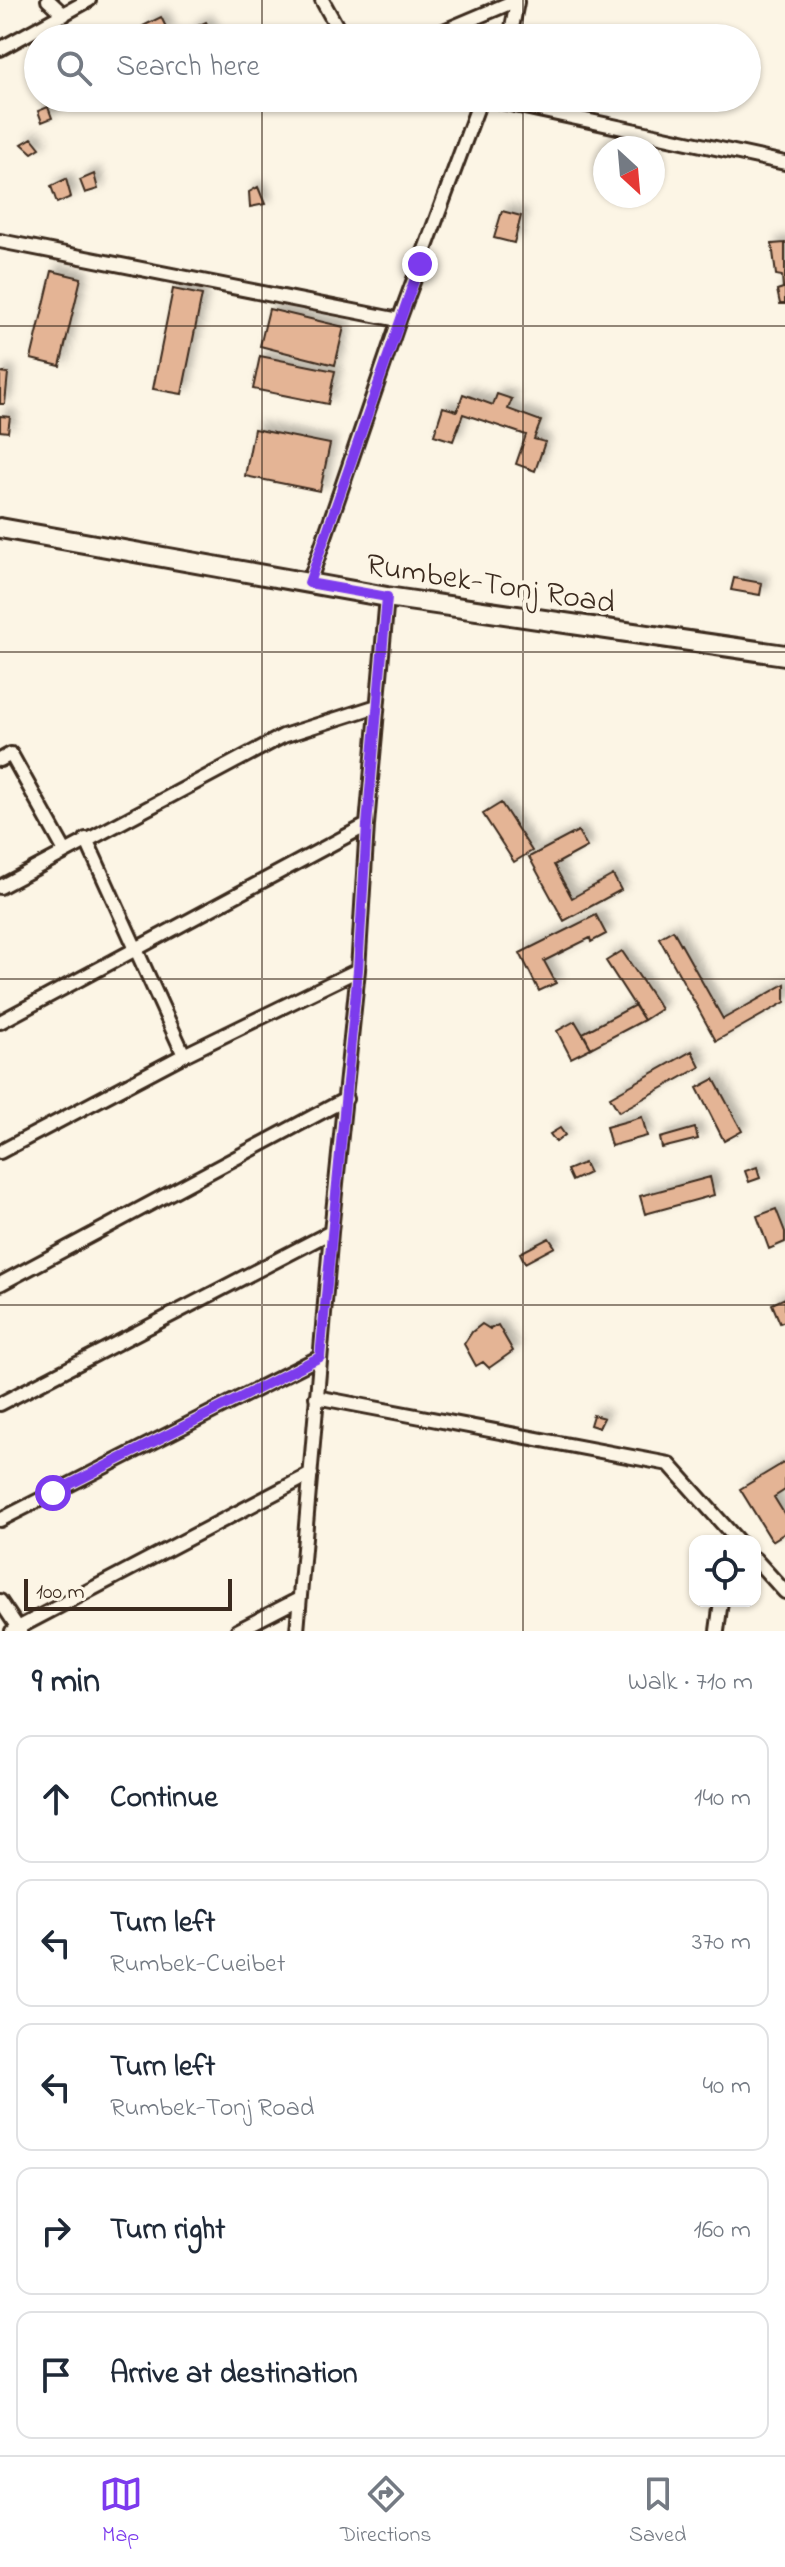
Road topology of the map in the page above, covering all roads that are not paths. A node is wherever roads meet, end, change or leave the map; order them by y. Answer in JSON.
{"nodes":[{"id":1,"x":48,"y":0,"type":"edge"},
{"id":2,"x":89,"y":0,"type":"edge"},
{"id":3,"x":322,"y":0,"type":"edge"},
{"id":4,"x":517,"y":1,"type":"edge"},
{"id":5,"x":64,"y":15,"type":"junction"},
{"id":6,"x":47,"y":24,"type":"edge"},
{"id":7,"x":335,"y":24,"type":"edge"},
{"id":8,"x":461,"y":24,"type":"edge"},
{"id":9,"x":513,"y":24,"type":"edge"},
{"id":10,"x":24,"y":36,"type":"edge"},
{"id":11,"x":0,"y":49,"type":"edge"},
{"id":12,"x":477,"y":112,"type":"edge"},
{"id":13,"x":553,"y":112,"type":"edge"},
{"id":14,"x":785,"y":163,"type":"edge"},
{"id":15,"x":0,"y":241,"type":"edge"},
{"id":16,"x":399,"y":320,"type":"junction"},
{"id":17,"x":0,"y":528,"type":"edge"},
{"id":18,"x":309,"y":583,"type":"junction"},
{"id":19,"x":387,"y":597,"type":"junction"},
{"id":20,"x":785,"y":655,"type":"edge"},
{"id":21,"x":377,"y":706,"type":"junction"},
{"id":22,"x":0,"y":760,"type":"edge"},
{"id":23,"x":367,"y":825,"type":"junction"},
{"id":24,"x":86,"y":839,"type":"junction"},
{"id":25,"x":65,"y":851,"type":"junction"},
{"id":26,"x":0,"y":887,"type":"edge"},
{"id":27,"x":135,"y":950,"type":"junction"},
{"id":28,"x":358,"y":970,"type":"junction"},
{"id":29,"x":0,"y":1022,"type":"edge"},
{"id":30,"x":184,"y":1055,"type":"junction"},
{"id":31,"x":346,"y":1099,"type":"junction"},
{"id":32,"x":0,"y":1152,"type":"edge"},
{"id":33,"x":331,"y":1232,"type":"junction"},
{"id":34,"x":0,"y":1284,"type":"edge"},
{"id":35,"x":320,"y":1357,"type":"junction"},
{"id":36,"x":316,"y":1397,"type":"junction"},
{"id":37,"x":0,"y":1404,"type":"edge"},
{"id":38,"x":311,"y":1474,"type":"junction"},
{"id":39,"x":0,"y":1520,"type":"edge"},
{"id":40,"x":729,"y":1535,"type":"edge"},
{"id":41,"x":761,"y":1566,"type":"edge"},
{"id":42,"x":785,"y":1592,"type":"edge"},
{"id":43,"x":299,"y":1599,"type":"junction"},
{"id":44,"x":0,"y":1601,"type":"edge"},
{"id":45,"x":720,"y":1607,"type":"edge"},
{"id":46,"x":16,"y":1630,"type":"edge"},
{"id":47,"x":237,"y":1631,"type":"edge"},
{"id":48,"x":297,"y":1631,"type":"edge"},
{"id":49,"x":717,"y":1631,"type":"edge"}],
"edges":[{"from":1,"to":5,"type":"street"},
{"from":2,"to":5,"type":"street"},
{"from":3,"to":7,"type":"street"},
{"from":4,"to":8,"type":"street"},
{"from":4,"to":9,"type":"street"},
{"from":5,"to":6,"type":"street"},
{"from":10,"to":11,"type":"street"},
{"from":12,"to":16,"type":"street"},
{"from":13,"to":14,"type":"street"},
{"from":15,"to":16,"type":"street"},
{"from":16,"to":18,"type":"street"},
{"from":17,"to":18,"type":"main road","name":"Rumbek-Tonj Road"},
{"from":18,"to":19,"type":"main road","name":"Rumbek-Tonj Road"},
{"from":19,"to":20,"type":"main road","name":"Rumbek-Tonj Road"},
{"from":19,"to":21,"type":"street"},
{"from":21,"to":23,"type":"street"},
{"from":21,"to":24,"type":"street"},
{"from":22,"to":25,"type":"street"},
{"from":23,"to":27,"type":"street"},
{"from":23,"to":28,"type":"street"},
{"from":24,"to":25,"type":"street"},
{"from":24,"to":27,"type":"street"},
{"from":25,"to":26,"type":"street"},
{"from":27,"to":29,"type":"street"},
{"from":27,"to":30,"type":"street"},
{"from":28,"to":30,"type":"street"},
{"from":28,"to":31,"type":"street"},
{"from":30,"to":32,"type":"street"},
{"from":31,"to":33,"type":"street"},
{"from":31,"to":34,"type":"street"},
{"from":33,"to":35,"type":"street"},
{"from":33,"to":37,"type":"street"},
{"from":35,"to":36,"type":"street"},
{"from":35,"to":39,"type":"street"},
{"from":36,"to":38,"type":"street"},
{"from":36,"to":40,"type":"street"},
{"from":38,"to":43,"type":"street"},
{"from":38,"to":46,"type":"street"},
{"from":41,"to":42,"type":"street"},
{"from":43,"to":47,"type":"street"},
{"from":43,"to":48,"type":"street"},
{"from":44,"to":46,"type":"street"},
{"from":45,"to":49,"type":"street"}]}
